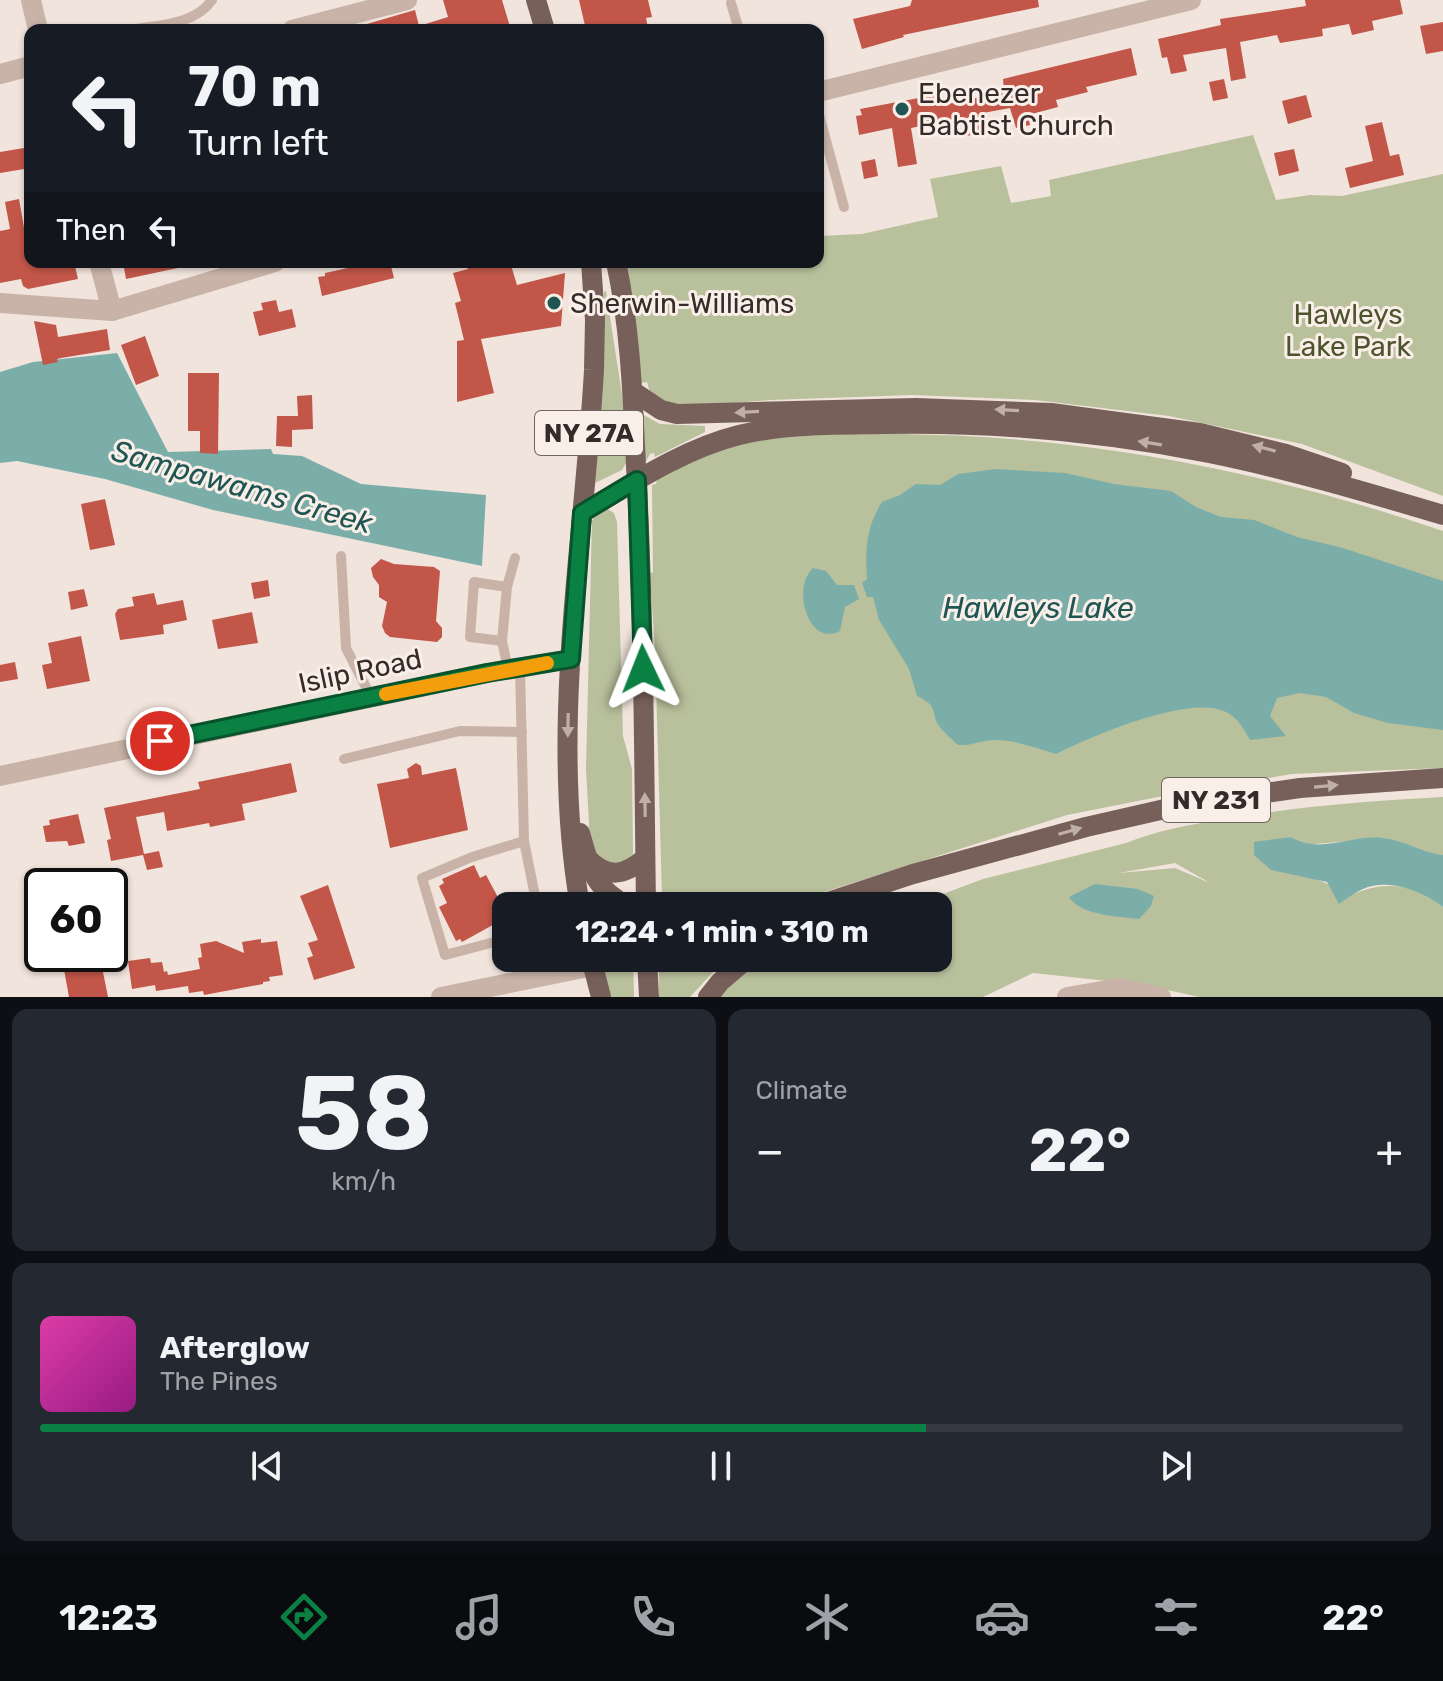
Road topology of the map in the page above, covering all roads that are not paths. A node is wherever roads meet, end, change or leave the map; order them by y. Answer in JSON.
{"nodes":[{"id":1,"x":31,"y":0,"type":"edge"},
{"id":2,"x":212,"y":0,"type":"edge"},
{"id":3,"x":407,"y":0,"type":"edge"},
{"id":4,"x":536,"y":0,"type":"edge"},
{"id":5,"x":1180,"y":1,"type":"edge"},
{"id":6,"x":731,"y":3,"type":"dead end"},
{"id":7,"x":37,"y":24,"type":"edge"},
{"id":8,"x":162,"y":24,"type":"edge"},
{"id":9,"x":315,"y":24,"type":"edge"},
{"id":10,"x":543,"y":24,"type":"edge"},
{"id":11,"x":737,"y":24,"type":"edge"},
{"id":12,"x":24,"y":68,"type":"edge"},
{"id":13,"x":0,"y":74,"type":"edge"},
{"id":14,"x":824,"y":90,"type":"edge"},
{"id":15,"x":824,"y":133,"type":"edge"},
{"id":16,"x":844,"y":207,"type":"dead end"},
{"id":17,"x":101,"y":268,"type":"edge"},
{"id":18,"x":255,"y":268,"type":"edge"},
{"id":19,"x":591,"y":268,"type":"edge"},
{"id":20,"x":617,"y":268,"type":"edge"},
{"id":21,"x":0,"y":303,"type":"edge"},
{"id":22,"x":112,"y":311,"type":"junction"},
{"id":23,"x":634,"y":392,"type":"junction"},
{"id":24,"x":637,"y":480,"type":"junction"},
{"id":25,"x":582,"y":513,"type":"junction"},
{"id":26,"x":1443,"y":513,"type":"edge"},
{"id":27,"x":341,"y":556,"type":"dead end"},
{"id":28,"x":515,"y":558,"type":"dead end"},
{"id":29,"x":507,"y":587,"type":"junction"},
{"id":30,"x":502,"y":641,"type":"junction"},
{"id":31,"x":571,"y":659,"type":"junction"},
{"id":32,"x":514,"y":668,"type":"junction"},
{"id":33,"x":371,"y":697,"type":"junction"},
{"id":34,"x":522,"y":732,"type":"junction"},
{"id":35,"x":344,"y":759,"type":"dead end"},
{"id":36,"x":0,"y":776,"type":"edge"},
{"id":37,"x":1443,"y":778,"type":"edge"},
{"id":38,"x":568,"y":792,"type":"junction"},
{"id":39,"x":524,"y":841,"type":"junction"},
{"id":40,"x":995,"y":853,"type":"junction"},
{"id":41,"x":587,"y":858,"type":"junction"},
{"id":42,"x":645,"y":858,"type":"junction"},
{"id":43,"x":534,"y":892,"type":"edge"},
{"id":44,"x":578,"y":892,"type":"edge"},
{"id":45,"x":608,"y":892,"type":"edge"},
{"id":46,"x":646,"y":892,"type":"edge"},
{"id":47,"x":858,"y":892,"type":"edge"},
{"id":48,"x":891,"y":892,"type":"edge"},
{"id":49,"x":492,"y":943,"type":"edge"},
{"id":50,"x":546,"y":972,"type":"edge"},
{"id":51,"x":595,"y":972,"type":"edge"},
{"id":52,"x":648,"y":972,"type":"edge"},
{"id":53,"x":732,"y":972,"type":"edge"},
{"id":54,"x":453,"y":996,"type":"edge"},
{"id":55,"x":601,"y":997,"type":"edge"},
{"id":56,"x":649,"y":997,"type":"edge"},
{"id":57,"x":708,"y":997,"type":"edge"},
{"id":58,"x":1067,"y":997,"type":"edge"},
{"id":59,"x":1161,"y":997,"type":"edge"}],
"edges":[{"from":1,"to":7,"type":"street"},
{"from":2,"to":8,"type":"lane"},
{"from":3,"to":9,"type":"street"},
{"from":4,"to":10,"type":"main road"},
{"from":5,"to":14,"type":"street"},
{"from":6,"to":11,"type":"lane"},
{"from":12,"to":13,"type":"street"},
{"from":15,"to":16,"type":"lane"},
{"from":17,"to":22,"type":"street"},
{"from":18,"to":22,"type":"street"},
{"from":19,"to":25,"type":"main road","number":"NY 27A"},
{"from":20,"to":23,"type":"main road","number":"NY 27A"},
{"from":21,"to":22,"type":"street"},
{"from":23,"to":24,"type":"main road","number":"NY 27A"},
{"from":26,"to":23,"type":"main road","one_way":true},
{"from":24,"to":25,"type":"main road"},
{"from":26,"to":24,"type":"main road","one_way":true},
{"from":42,"to":24,"type":"main road","number":"NY 27A","one_way":true},
{"from":25,"to":31,"type":"main road","number":"NY 27A"},
{"from":27,"to":33,"type":"lane"},
{"from":28,"to":29,"type":"lane"},
{"from":29,"to":30,"type":"lane"},
{"from":29,"to":30,"type":"lane"},
{"from":30,"to":32,"type":"lane"},
{"from":31,"to":32,"type":"street","name":"Islip Road"},
{"from":31,"to":38,"type":"main road","number":"NY 27A","one_way":true},
{"from":32,"to":33,"type":"street","name":"Islip Road"},
{"from":32,"to":34,"type":"lane"},
{"from":33,"to":36,"type":"street","name":"Islip Road"},
{"from":34,"to":35,"type":"lane"},
{"from":34,"to":39,"type":"lane"},
{"from":40,"to":37,"type":"main road","number":"NY 231","one_way":true},
{"from":38,"to":41,"type":"main road"},
{"from":38,"to":44,"type":"main road","number":"NY 27A"},
{"from":39,"to":43,"type":"lane"},
{"from":39,"to":49,"type":"lane"},
{"from":40,"to":47,"type":"main road"},
{"from":40,"to":48,"type":"main road"},
{"from":41,"to":42,"type":"main road"},
{"from":41,"to":45,"type":"main road"},
{"from":42,"to":46,"type":"main road","number":"NY 27A"},
{"from":50,"to":54,"type":"street"},
{"from":51,"to":55,"type":"main road"},
{"from":52,"to":56,"type":"main road"},
{"from":53,"to":57,"type":"main road"},
{"from":58,"to":59,"type":"street"}]}
